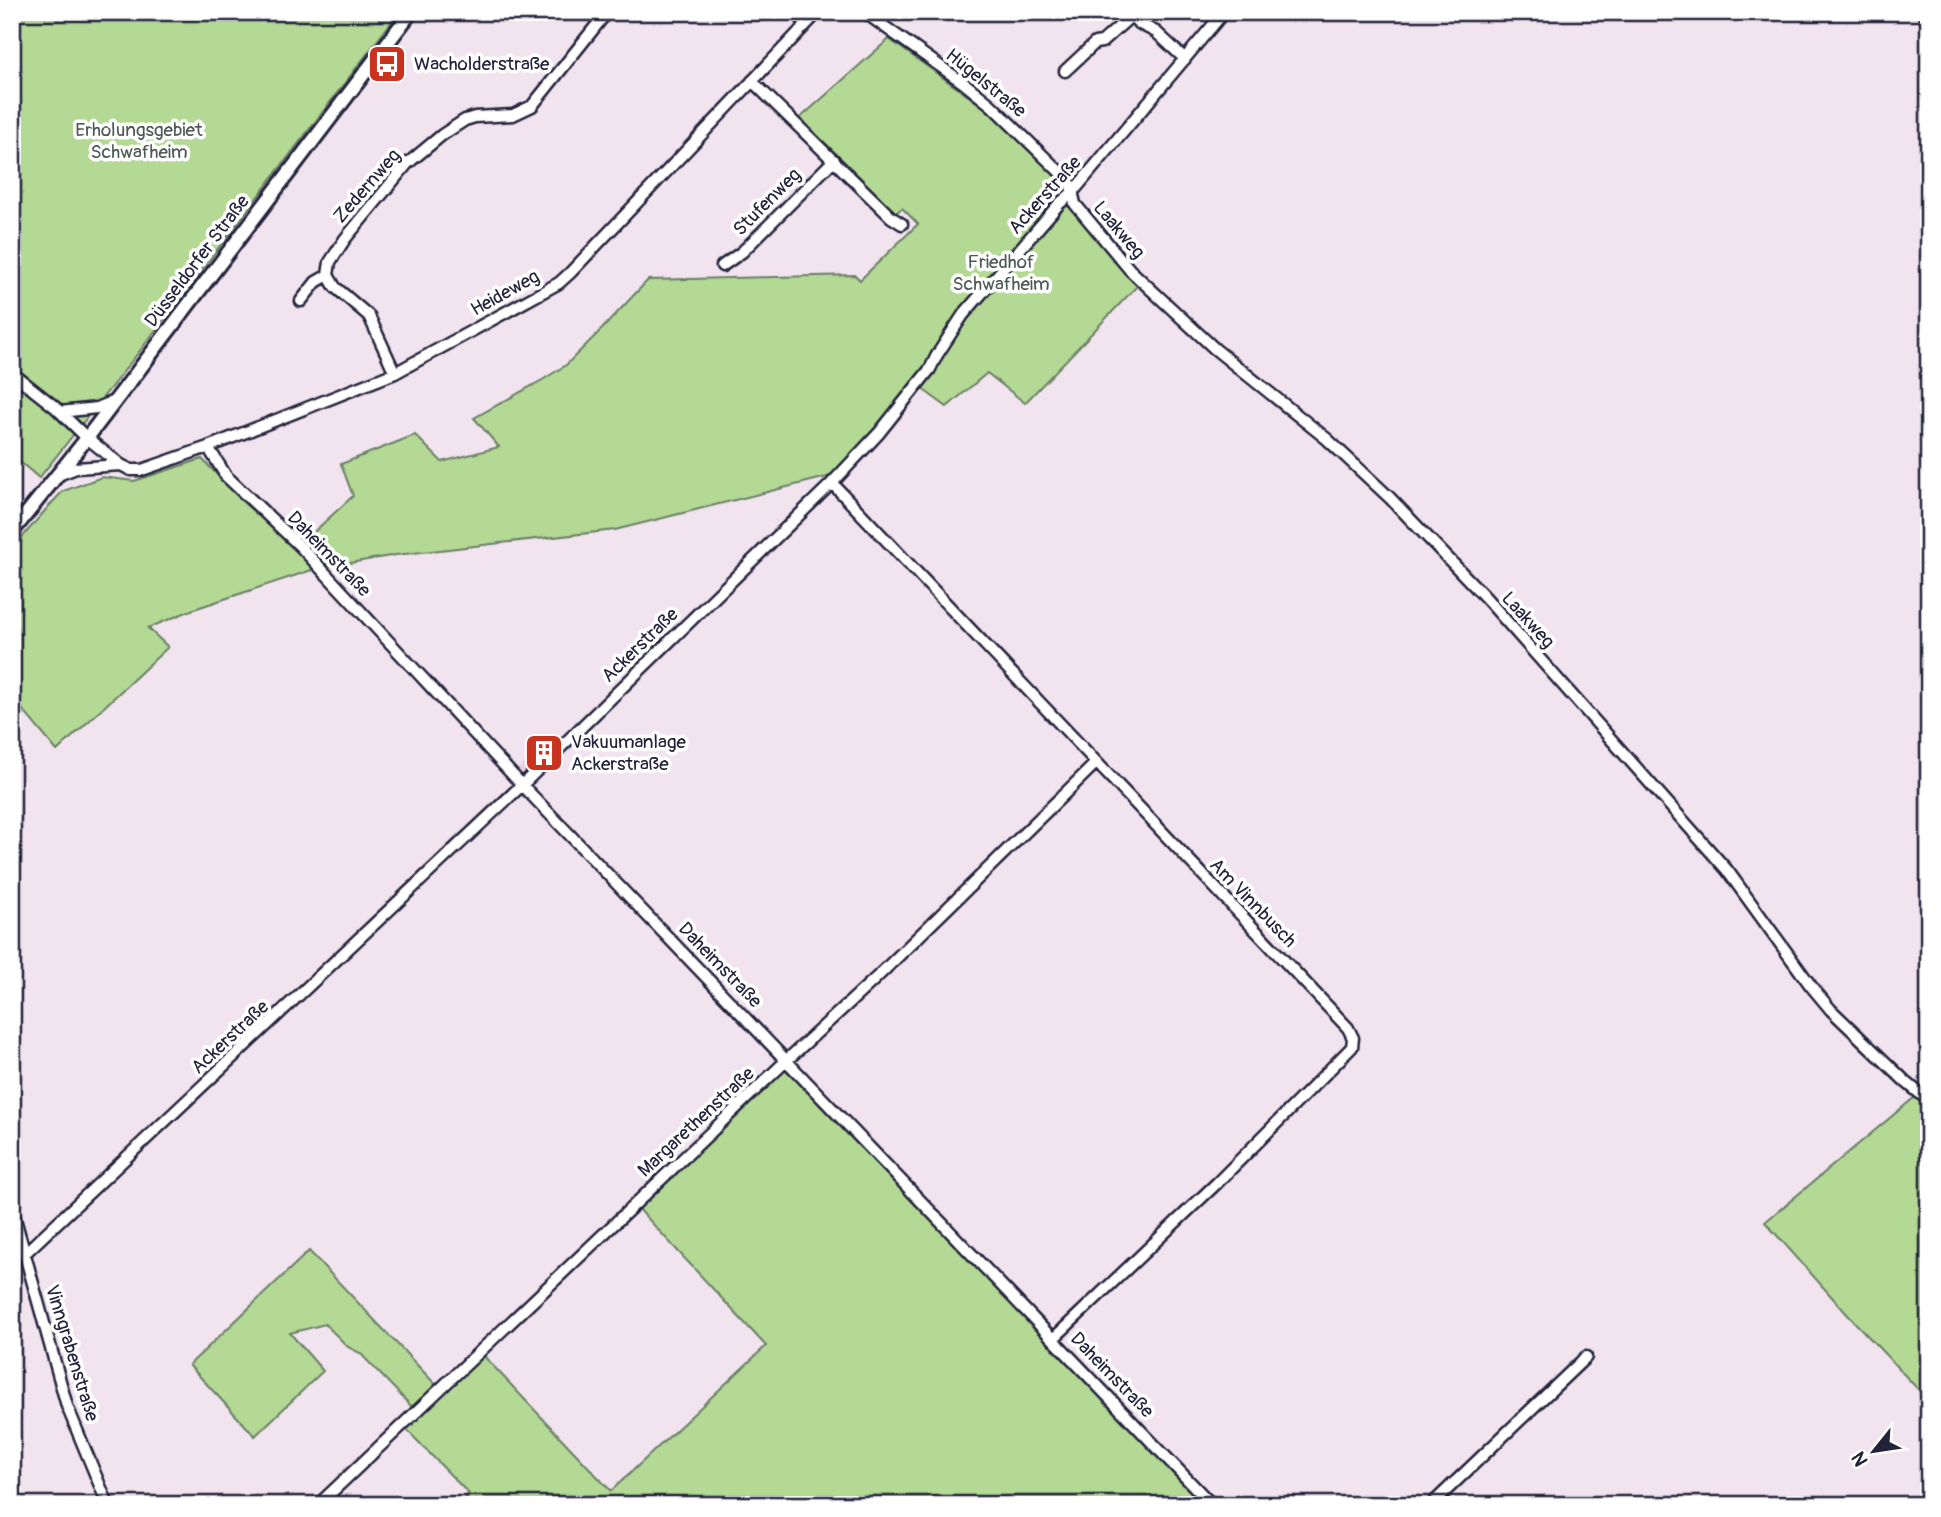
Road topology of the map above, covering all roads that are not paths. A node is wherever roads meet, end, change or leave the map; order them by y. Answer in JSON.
{"nodes":[{"id":1,"x":411,"y":12,"type":"edge"},
{"id":2,"x":607,"y":12,"type":"edge"},
{"id":3,"x":794,"y":12,"type":"edge"},
{"id":4,"x":818,"y":12,"type":"edge"},
{"id":5,"x":864,"y":12,"type":"edge"},
{"id":6,"x":1224,"y":12,"type":"edge"},
{"id":7,"x":1924,"y":12,"type":"edge"},
{"id":8,"x":1128,"y":14,"type":"edge"},
{"id":9,"x":807,"y":23,"type":"junction"},
{"id":10,"x":1929,"y":28,"type":"edge"},
{"id":11,"x":1185,"y":59,"type":"junction"},
{"id":12,"x":1065,"y":71,"type":"dead end"},
{"id":13,"x":752,"y":81,"type":"junction"},
{"id":14,"x":834,"y":160,"type":"junction"},
{"id":15,"x":1072,"y":193,"type":"junction"},
{"id":16,"x":902,"y":224,"type":"dead end"},
{"id":17,"x":722,"y":265,"type":"dead end"},
{"id":18,"x":328,"y":275,"type":"junction"},
{"id":19,"x":301,"y":301,"type":"dead end"},
{"id":20,"x":12,"y":373,"type":"edge"},
{"id":21,"x":395,"y":373,"type":"junction"},
{"id":22,"x":114,"y":401,"type":"junction"},
{"id":23,"x":60,"y":412,"type":"junction"},
{"id":24,"x":87,"y":438,"type":"junction"},
{"id":25,"x":208,"y":447,"type":"junction"},
{"id":26,"x":121,"y":465,"type":"junction"},
{"id":27,"x":57,"y":475,"type":"junction"},
{"id":28,"x":832,"y":483,"type":"junction"},
{"id":29,"x":12,"y":532,"type":"edge"},
{"id":30,"x":1096,"y":763,"type":"junction"},
{"id":31,"x":522,"y":785,"type":"junction"},
{"id":32,"x":787,"y":1060,"type":"junction"},
{"id":33,"x":1929,"y":1101,"type":"edge"},
{"id":34,"x":12,"y":1208,"type":"edge"},
{"id":35,"x":25,"y":1253,"type":"junction"},
{"id":36,"x":1053,"y":1339,"type":"junction"},
{"id":37,"x":1586,"y":1357,"type":"dead end"},
{"id":38,"x":108,"y":1505,"type":"edge"},
{"id":39,"x":318,"y":1505,"type":"edge"},
{"id":40,"x":1212,"y":1505,"type":"edge"},
{"id":41,"x":1431,"y":1505,"type":"edge"}],
"edges":[{"from":1,"to":22,"type":"main road","name":"Düsseldorfer Straße"},
{"from":2,"to":18,"type":"street","name":"Zedernweg"},
{"from":3,"to":9,"type":"street"},
{"from":4,"to":9,"type":"street","name":"Heideweg"},
{"from":5,"to":15,"type":"street","name":"Hügelstraße"},
{"from":6,"to":11,"type":"street","name":"Ackerstraße"},
{"from":7,"to":10,"type":"street"},
{"from":8,"to":11,"type":"street"},
{"from":8,"to":12,"type":"street"},
{"from":9,"to":13,"type":"street","name":"Heideweg"},
{"from":11,"to":15,"type":"street","name":"Ackerstraße"},
{"from":13,"to":14,"type":"street"},
{"from":13,"to":21,"type":"street","name":"Heideweg"},
{"from":14,"to":16,"type":"street"},
{"from":14,"to":17,"type":"street","name":"Stufenweg"},
{"from":15,"to":28,"type":"street","name":"Ackerstraße"},
{"from":15,"to":33,"type":"street","name":"Laakweg"},
{"from":18,"to":19,"type":"street","name":"Zedernweg"},
{"from":18,"to":21,"type":"street"},
{"from":20,"to":23,"type":"street"},
{"from":21,"to":25,"type":"street","name":"Heideweg"},
{"from":22,"to":23,"type":"street"},
{"from":22,"to":24,"type":"main road","name":"Düsseldorfer Straße"},
{"from":23,"to":24,"type":"street"},
{"from":24,"to":26,"type":"street"},
{"from":24,"to":27,"type":"main road","name":"Düsseldorfer Straße"},
{"from":25,"to":26,"type":"street","name":"Heideweg"},
{"from":25,"to":31,"type":"street","name":"Daheimstraße"},
{"from":26,"to":27,"type":"street","name":"Heideweg"},
{"from":27,"to":29,"type":"main road","name":"Düsseldorfer Straße"},
{"from":28,"to":30,"type":"street","name":"Am Vinnbusch"},
{"from":28,"to":31,"type":"street","name":"Ackerstraße"},
{"from":30,"to":32,"type":"street","name":"Margarethenstraße"},
{"from":30,"to":36,"type":"street","name":"Am Vinnbusch"},
{"from":31,"to":32,"type":"street","name":"Daheimstraße"},
{"from":31,"to":35,"type":"street","name":"Ackerstraße"},
{"from":32,"to":36,"type":"street","name":"Daheimstraße"},
{"from":32,"to":39,"type":"street","name":"Margarethenstraße"},
{"from":34,"to":35,"type":"street","name":"Vinngrabenstraße"},
{"from":35,"to":38,"type":"street","name":"Vinngrabenstraße"},
{"from":36,"to":40,"type":"street","name":"Daheimstraße"},
{"from":37,"to":41,"type":"street"}]}
